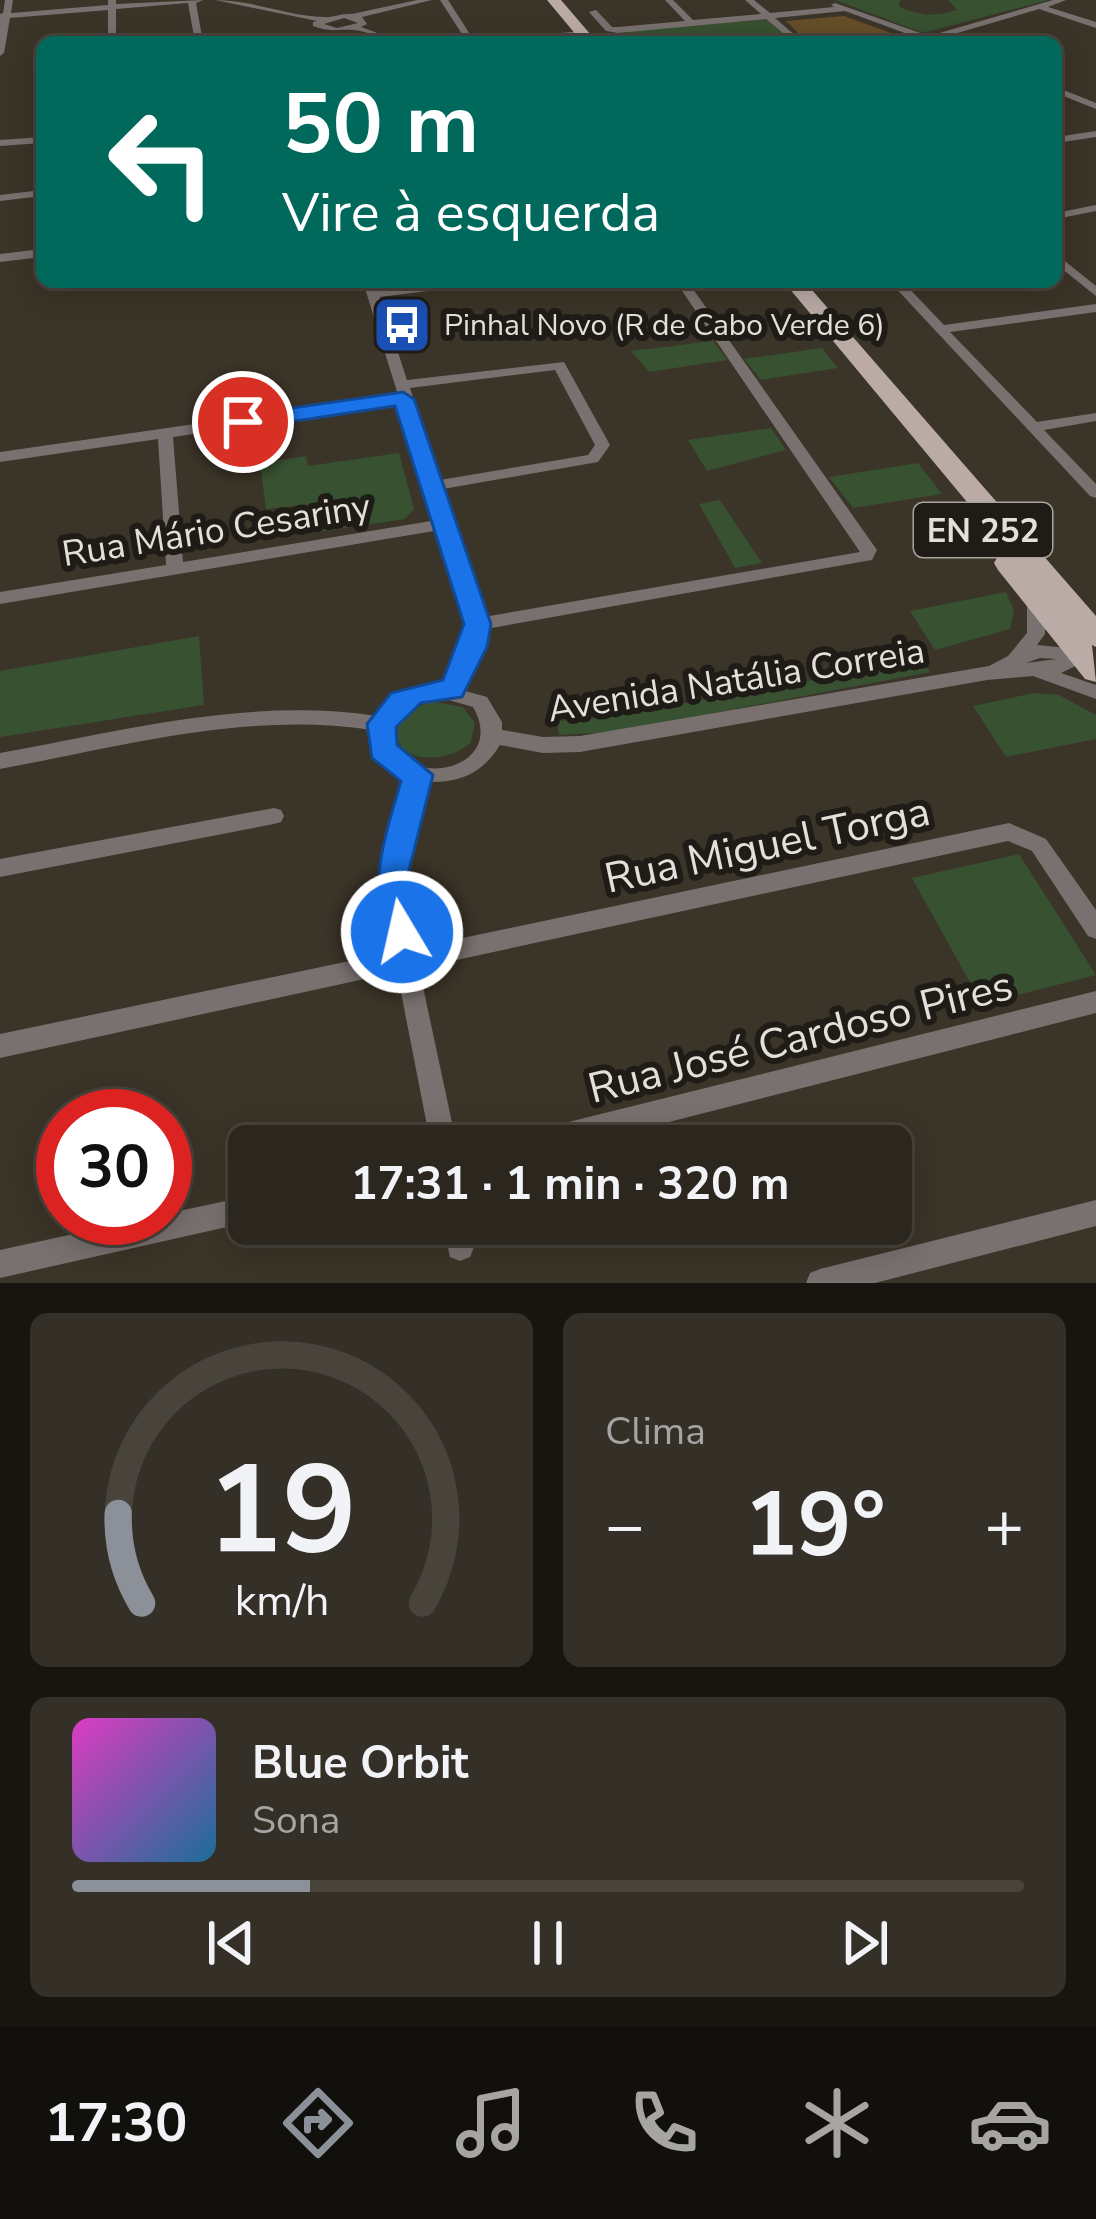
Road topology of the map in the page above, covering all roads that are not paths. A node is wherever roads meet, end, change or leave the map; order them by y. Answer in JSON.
{"nodes":[{"id":1,"x":9,"y":0,"type":"edge"},
{"id":2,"x":332,"y":0,"type":"edge"},
{"id":3,"x":428,"y":0,"type":"edge"},
{"id":4,"x":444,"y":0,"type":"edge"},
{"id":5,"x":554,"y":0,"type":"edge"},
{"id":6,"x":669,"y":0,"type":"edge"},
{"id":7,"x":748,"y":0,"type":"edge"},
{"id":8,"x":825,"y":0,"type":"edge"},
{"id":9,"x":1062,"y":0,"type":"edge"},
{"id":10,"x":224,"y":2,"type":"edge"},
{"id":11,"x":195,"y":3,"type":"edge"},
{"id":12,"x":112,"y":4,"type":"edge"},
{"id":13,"x":1040,"y":7,"type":"junction"},
{"id":14,"x":844,"y":9,"type":"junction"},
{"id":15,"x":593,"y":12,"type":"dead end"},
{"id":16,"x":338,"y":15,"type":"junction"},
{"id":17,"x":4,"y":16,"type":"edge"},
{"id":18,"x":769,"y":17,"type":"junction"},
{"id":19,"x":321,"y":19,"type":"junction"},
{"id":20,"x":355,"y":22,"type":"junction"},
{"id":21,"x":692,"y":24,"type":"junction"},
{"id":22,"x":1096,"y":25,"type":"edge"},
{"id":23,"x":331,"y":31,"type":"junction"},
{"id":24,"x":112,"y":36,"type":"edge"},
{"id":25,"x":198,"y":36,"type":"edge"},
{"id":26,"x":324,"y":36,"type":"edge"},
{"id":27,"x":385,"y":36,"type":"edge"},
{"id":28,"x":467,"y":36,"type":"edge"},
{"id":29,"x":585,"y":36,"type":"edge"},
{"id":30,"x":792,"y":36,"type":"edge"},
{"id":31,"x":922,"y":36,"type":"edge"},
{"id":32,"x":946,"y":36,"type":"edge"},
{"id":33,"x":0,"y":52,"type":"edge"},
{"id":34,"x":1084,"y":90,"type":"dead end"},
{"id":35,"x":1062,"y":92,"type":"edge"},
{"id":36,"x":1069,"y":95,"type":"junction"},
{"id":37,"x":1096,"y":106,"type":"edge"},
{"id":38,"x":1096,"y":134,"type":"edge"},
{"id":39,"x":1062,"y":139,"type":"edge"},
{"id":40,"x":36,"y":140,"type":"edge"},
{"id":41,"x":0,"y":143,"type":"edge"},
{"id":42,"x":36,"y":195,"type":"edge"},
{"id":43,"x":0,"y":198,"type":"edge"},
{"id":44,"x":1096,"y":208,"type":"edge"},
{"id":45,"x":1062,"y":215,"type":"edge"},
{"id":46,"x":36,"y":255,"type":"edge"},
{"id":47,"x":0,"y":258,"type":"edge"},
{"id":48,"x":1062,"y":263,"type":"edge"},
{"id":49,"x":371,"y":288,"type":"edge"},
{"id":50,"x":686,"y":288,"type":"edge"},
{"id":51,"x":799,"y":288,"type":"edge"},
{"id":52,"x":902,"y":288,"type":"edge"},
{"id":53,"x":1096,"y":292,"type":"edge"},
{"id":54,"x":1096,"y":308,"type":"edge"},
{"id":55,"x":941,"y":329,"type":"junction"},
{"id":56,"x":878,"y":383,"type":"junction"},
{"id":57,"x":401,"y":392,"type":"junction"},
{"id":58,"x":1096,"y":417,"type":"edge"},
{"id":59,"x":1034,"y":427,"type":"junction"},
{"id":60,"x":165,"y":433,"type":"junction"},
{"id":61,"x":0,"y":457,"type":"edge"},
{"id":62,"x":432,"y":486,"type":"junction"},
{"id":63,"x":1096,"y":493,"type":"edge"},
{"id":64,"x":443,"y":524,"type":"junction"},
{"id":65,"x":175,"y":570,"type":"junction"},
{"id":66,"x":0,"y":598,"type":"edge"},
{"id":67,"x":1036,"y":598,"type":"junction"},
{"id":68,"x":478,"y":624,"type":"junction"},
{"id":69,"x":1093,"y":654,"type":"edge"},
{"id":70,"x":1013,"y":665,"type":"junction"},
{"id":71,"x":452,"y":690,"type":"junction"},
{"id":72,"x":1096,"y":692,"type":"edge"},
{"id":73,"x":382,"y":724,"type":"junction"},
{"id":74,"x":494,"y":736,"type":"junction"},
{"id":75,"x":0,"y":761,"type":"edge"},
{"id":76,"x":418,"y":775,"type":"junction"},
{"id":77,"x":274,"y":816,"type":"dead end"},
{"id":78,"x":0,"y":868,"type":"edge"},
{"id":79,"x":1096,"y":929,"type":"edge"},
{"id":80,"x":410,"y":962,"type":"junction"},
{"id":81,"x":1096,"y":1002,"type":"edge"},
{"id":82,"x":0,"y":1046,"type":"edge"},
{"id":83,"x":440,"y":1125,"type":"edge"},
{"id":84,"x":607,"y":1125,"type":"edge"},
{"id":85,"x":1096,"y":1213,"type":"edge"},
{"id":86,"x":228,"y":1214,"type":"edge"},
{"id":87,"x":0,"y":1264,"type":"edge"},
{"id":88,"x":820,"y":1283,"type":"edge"}],
"edges":[{"from":1,"to":17,"type":"street"},
{"from":2,"to":16,"type":"street"},
{"from":3,"to":20,"type":"street"},
{"from":4,"to":28,"type":"street"},
{"from":5,"to":29,"type":"main road"},
{"from":6,"to":21,"type":"street"},
{"from":7,"to":18,"type":"street"},
{"from":8,"to":14,"type":"street"},
{"from":9,"to":13,"type":"street"},
{"from":10,"to":11,"type":"street"},
{"from":10,"to":19,"type":"street"},
{"from":11,"to":12,"type":"street"},
{"from":11,"to":25,"type":"street"},
{"from":12,"to":17,"type":"street"},
{"from":12,"to":24,"type":"street"},
{"from":13,"to":22,"type":"street"},
{"from":13,"to":32,"type":"street"},
{"from":14,"to":18,"type":"street"},
{"from":14,"to":31,"type":"street"},
{"from":15,"to":21,"type":"street"},
{"from":16,"to":19,"type":"street"},
{"from":16,"to":20,"type":"street"},
{"from":17,"to":33,"type":"street"},
{"from":18,"to":21,"type":"street"},
{"from":18,"to":30,"type":"street"},
{"from":19,"to":23,"type":"street"},
{"from":20,"to":23,"type":"street"},
{"from":20,"to":27,"type":"street"},
{"from":23,"to":26,"type":"street"},
{"from":34,"to":36,"type":"street"},
{"from":35,"to":36,"type":"street"},
{"from":36,"to":37,"type":"street"},
{"from":38,"to":39,"type":"street"},
{"from":40,"to":41,"type":"street"},
{"from":42,"to":43,"type":"street"},
{"from":44,"to":45,"type":"street"},
{"from":46,"to":47,"type":"street"},
{"from":48,"to":53,"type":"street"},
{"from":49,"to":57,"type":"street"},
{"from":50,"to":68,"type":"street"},
{"from":51,"to":56,"type":"main road","number":"EN 252"},
{"from":52,"to":55,"type":"street"},
{"from":54,"to":55,"type":"street"},
{"from":55,"to":59,"type":"street"},
{"from":56,"to":67,"type":"main road","number":"EN 252"},
{"from":56,"to":69,"type":"main road","number":"EN 252"},
{"from":57,"to":60,"type":"street"},
{"from":57,"to":62,"type":"street"},
{"from":57,"to":62,"type":"street"},
{"from":58,"to":59,"type":"street"},
{"from":59,"to":63,"type":"street"},
{"from":60,"to":61,"type":"street"},
{"from":60,"to":65,"type":"street"},
{"from":62,"to":64,"type":"street"},
{"from":64,"to":65,"type":"street","name":"Rua Mário Cesariny"},
{"from":64,"to":68,"type":"street"},
{"from":65,"to":66,"type":"street","name":"Rua Mário Cesariny"},
{"from":67,"to":69,"type":"main road","number":"EN 252"},
{"from":67,"to":70,"type":"street"},
{"from":68,"to":71,"type":"street"},
{"from":69,"to":70,"type":"street","name":"Avenida Natália Correia"},
{"from":70,"to":72,"type":"street","name":"Avenida Natália Correia"},
{"from":70,"to":74,"type":"street","name":"Avenida Natália Correia"},
{"from":71,"to":73,"type":"street"},
{"from":71,"to":74,"type":"street"},
{"from":73,"to":75,"type":"street"},
{"from":73,"to":76,"type":"street"},
{"from":74,"to":76,"type":"street"},
{"from":76,"to":80,"type":"street"},
{"from":77,"to":78,"type":"street"},
{"from":79,"to":80,"type":"street","name":"Rua Miguel Torga"},
{"from":80,"to":82,"type":"street","name":"Rua Miguel Torga"},
{"from":80,"to":83,"type":"street"},
{"from":81,"to":84,"type":"street","name":"Rua José Cardoso Pires"},
{"from":85,"to":88,"type":"street"},
{"from":86,"to":87,"type":"street"}]}
